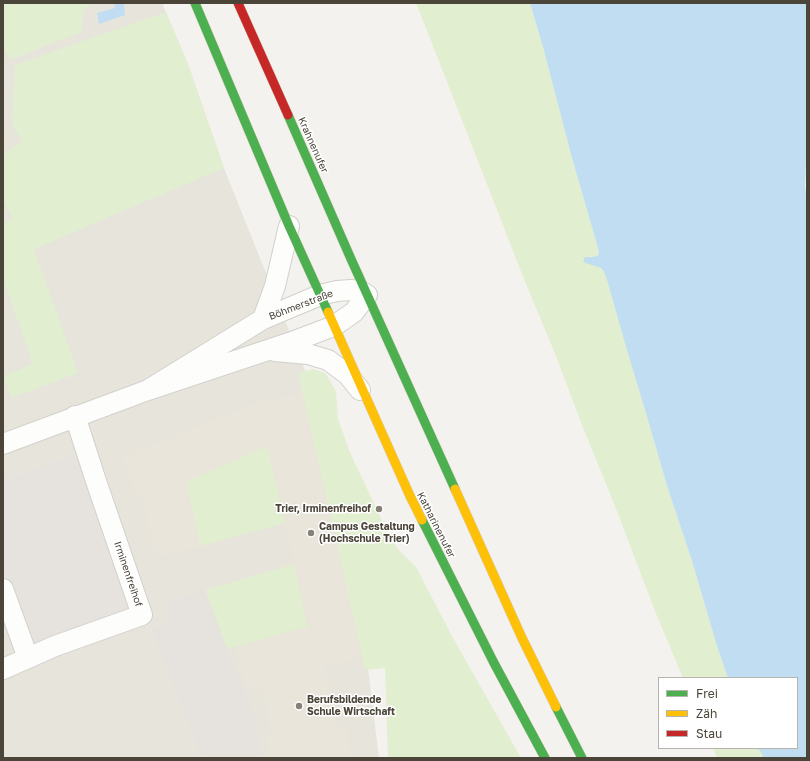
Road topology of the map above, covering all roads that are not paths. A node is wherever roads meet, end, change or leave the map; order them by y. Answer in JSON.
{"nodes":[{"id":1,"x":195,"y":3,"type":"edge"},
{"id":2,"x":238,"y":3,"type":"edge"},
{"id":3,"x":289,"y":226,"type":"junction"},
{"id":4,"x":320,"y":295,"type":"junction"},
{"id":5,"x":367,"y":295,"type":"junction"},
{"id":6,"x":263,"y":319,"type":"junction"},
{"id":7,"x":334,"y":326,"type":"junction"},
{"id":8,"x":269,"y":350,"type":"junction"},
{"id":9,"x":148,"y":390,"type":"junction"},
{"id":10,"x":365,"y":396,"type":"junction"},
{"id":11,"x":75,"y":416,"type":"junction"},
{"id":12,"x":3,"y":444,"type":"edge"},
{"id":13,"x":3,"y":589,"type":"edge"},
{"id":14,"x":28,"y":658,"type":"junction"},
{"id":15,"x":3,"y":669,"type":"edge"},
{"id":16,"x":545,"y":758,"type":"edge"},
{"id":17,"x":582,"y":758,"type":"edge"}],
"edges":[{"from":1,"to":3,"type":"main road"},
{"from":2,"to":5,"type":"main road","name":"Krahnenufer"},
{"from":3,"to":4,"type":"main road"},
{"from":3,"to":6,"type":"street","name":"Böhmerstraße"},
{"from":4,"to":5,"type":"street","name":"Böhmerstraße"},
{"from":4,"to":6,"type":"street","name":"Böhmerstraße"},
{"from":4,"to":7,"type":"main road","name":"Katharinenufer"},
{"from":5,"to":7,"type":"street","name":"Böhmerstraße"},
{"from":5,"to":17,"type":"main road"},
{"from":6,"to":9,"type":"street","name":"Böhmerstraße"},
{"from":7,"to":8,"type":"street","name":"Böhmerstraße"},
{"from":7,"to":10,"type":"main road","name":"Katharinenufer"},
{"from":8,"to":9,"type":"street","name":"Böhmerstraße"},
{"from":8,"to":10,"type":"street","name":"Böhmerstraße"},
{"from":9,"to":11,"type":"street","name":"Böhmerstraße"},
{"from":10,"to":16,"type":"main road","name":"Katharinenufer"},
{"from":11,"to":12,"type":"street","name":"Böhmerstraße"},
{"from":11,"to":14,"type":"street","name":"Irminenfreihof"},
{"from":13,"to":14,"type":"street"},
{"from":14,"to":15,"type":"street"}]}
